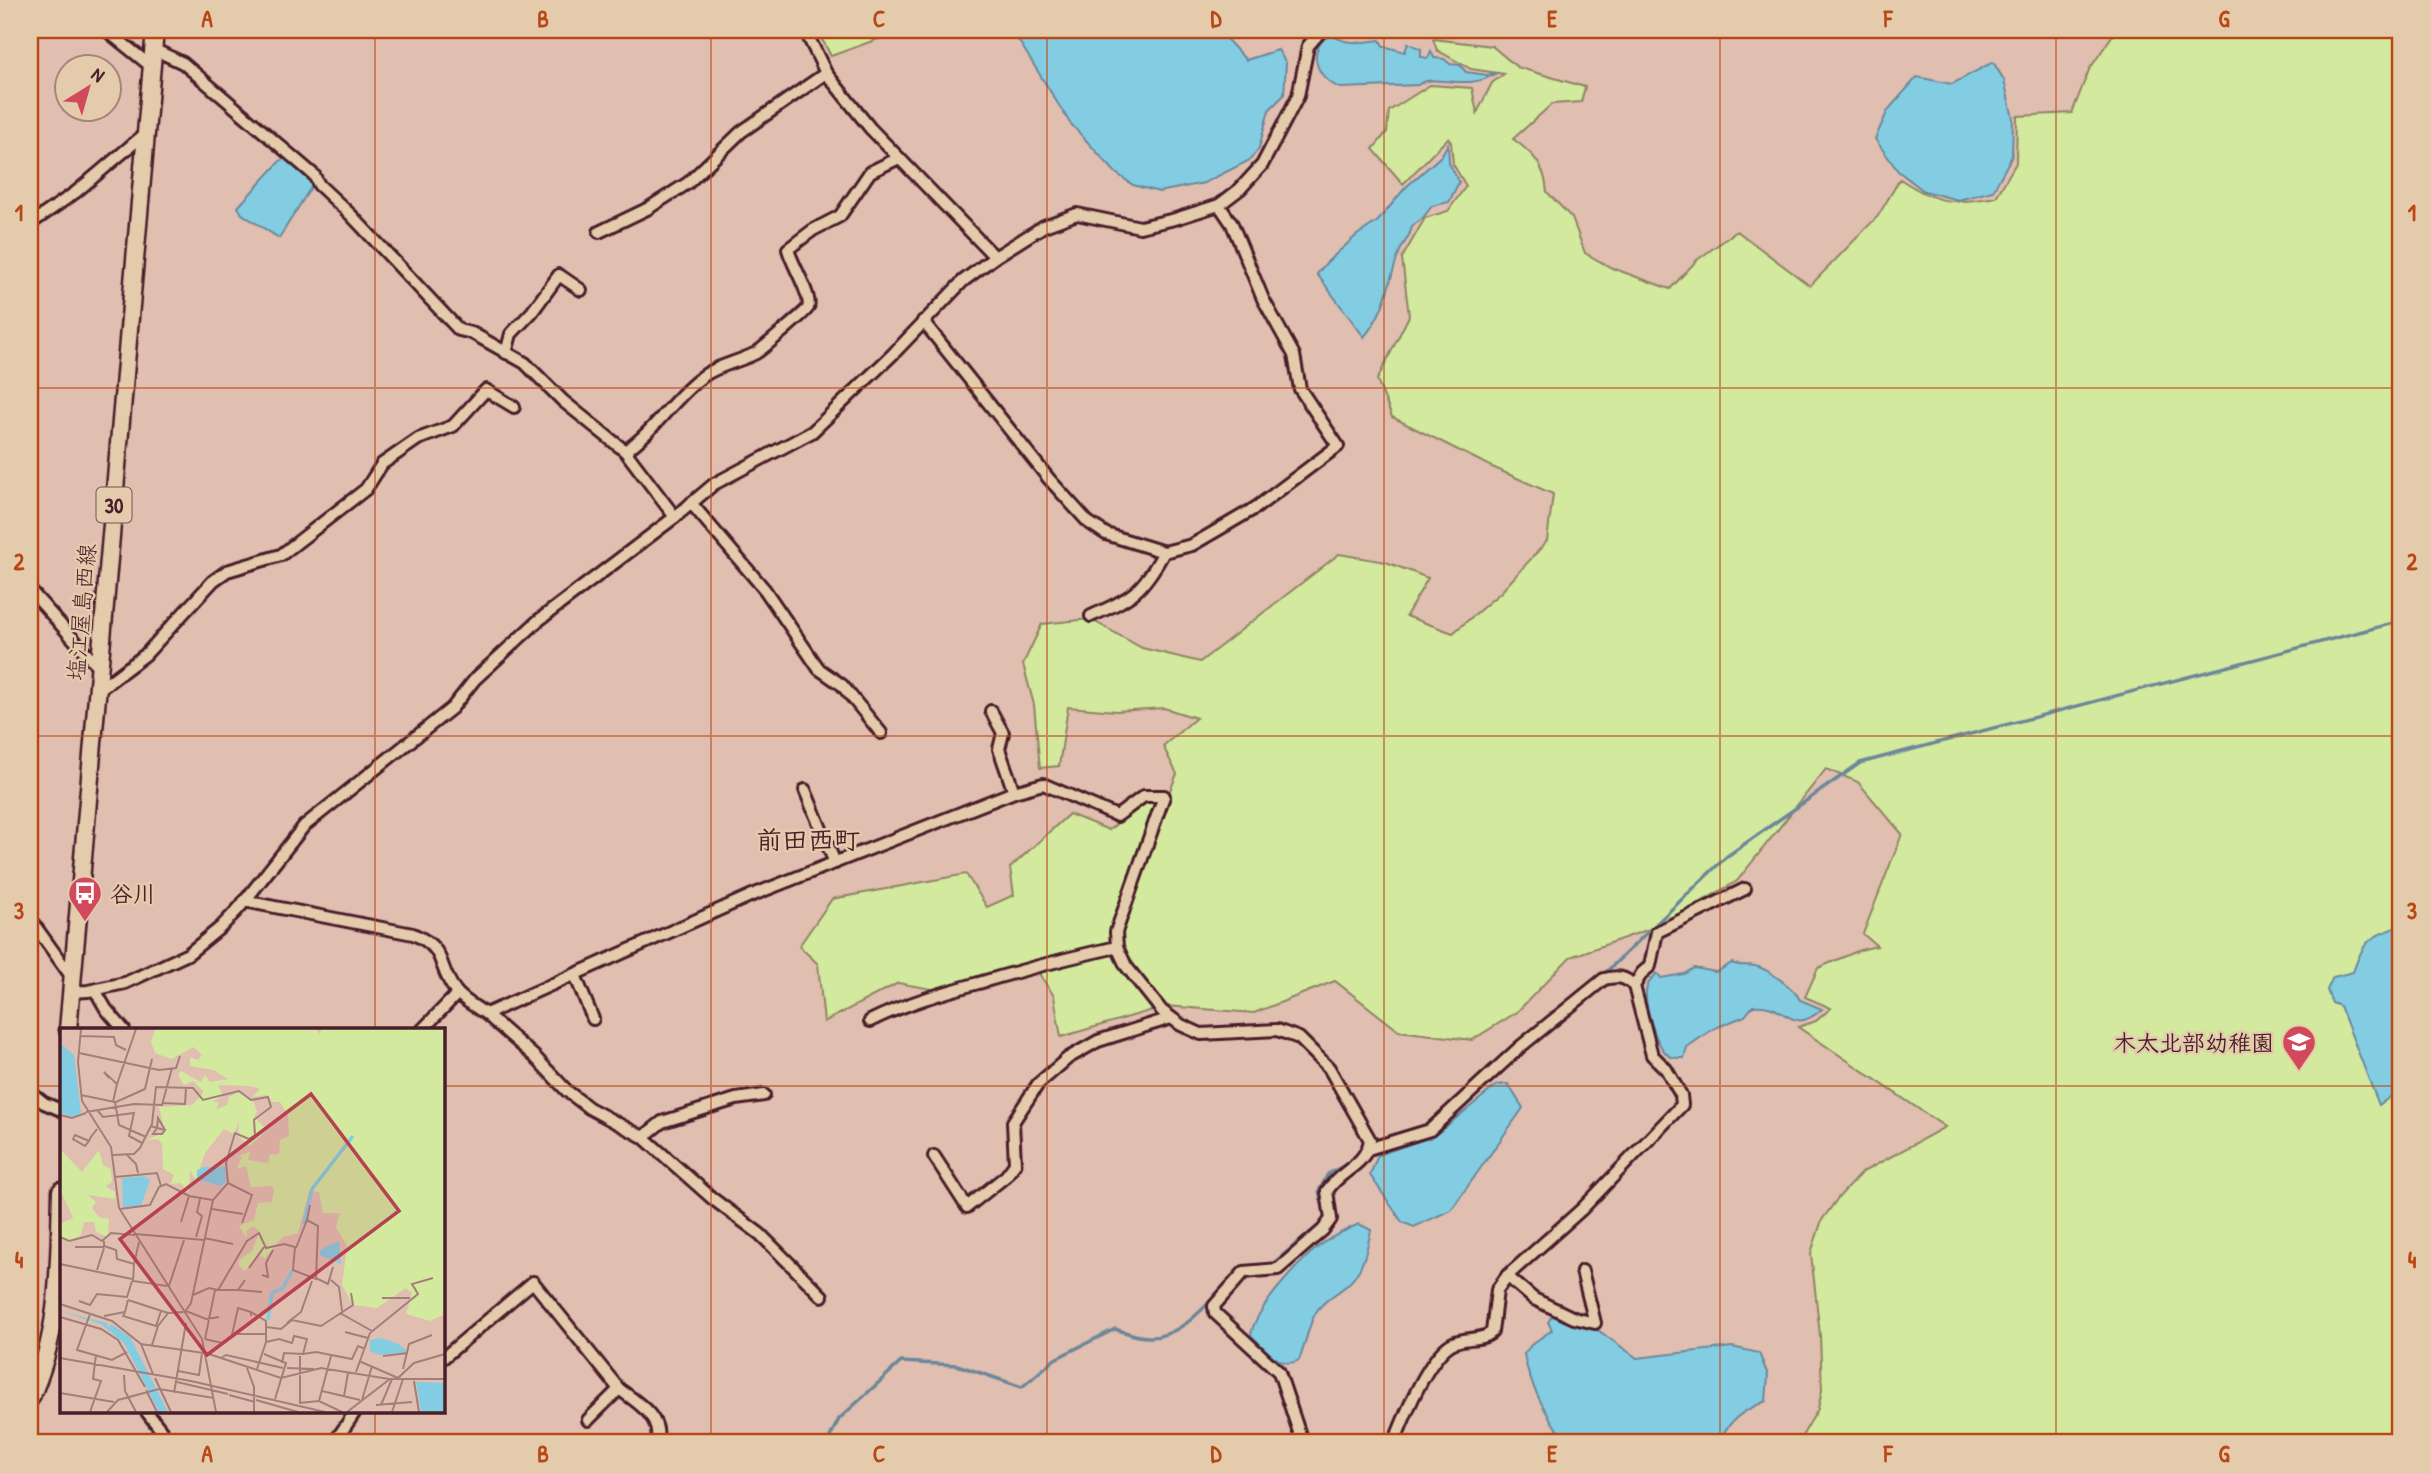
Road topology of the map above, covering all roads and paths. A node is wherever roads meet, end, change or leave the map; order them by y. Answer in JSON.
{"nodes":[{"id":1,"x":106,"y":30,"type":"edge"},
{"id":2,"x":155,"y":30,"type":"edge"},
{"id":3,"x":805,"y":30,"type":"edge"},
{"id":4,"x":1322,"y":30,"type":"edge"},
{"id":5,"x":153,"y":49,"type":"junction"},
{"id":6,"x":152,"y":67,"type":"junction"},
{"id":7,"x":826,"y":73,"type":"junction"},
{"id":8,"x":146,"y":132,"type":"junction"},
{"id":9,"x":899,"y":158,"type":"junction"},
{"id":10,"x":1219,"y":205,"type":"junction"},
{"id":11,"x":30,"y":224,"type":"edge"},
{"id":12,"x":599,"y":232,"type":"dead end"},
{"id":13,"x":995,"y":257,"type":"junction"},
{"id":14,"x":580,"y":290,"type":"dead end"},
{"id":15,"x":923,"y":321,"type":"junction"},
{"id":16,"x":506,"y":353,"type":"junction"},
{"id":17,"x":514,"y":407,"type":"dead end"},
{"id":18,"x":625,"y":451,"type":"junction"},
{"id":19,"x":691,"y":503,"type":"junction"},
{"id":20,"x":675,"y":517,"type":"junction"},
{"id":21,"x":1164,"y":552,"type":"junction"},
{"id":22,"x":30,"y":590,"type":"edge"},
{"id":23,"x":1091,"y":616,"type":"dead end"},
{"id":24,"x":99,"y":668,"type":"junction"},
{"id":25,"x":97,"y":691,"type":"junction"},
{"id":26,"x":991,"y":711,"type":"dead end"},
{"id":27,"x":881,"y":733,"type":"dead end"},
{"id":28,"x":805,"y":790,"type":"dead end"},
{"id":29,"x":1014,"y":792,"type":"junction"},
{"id":30,"x":835,"y":863,"type":"junction"},
{"id":31,"x":1745,"y":889,"type":"dead end"},
{"id":32,"x":244,"y":901,"type":"junction"},
{"id":33,"x":30,"y":919,"type":"edge"},
{"id":34,"x":1117,"y":947,"type":"junction"},
{"id":35,"x":575,"y":975,"type":"junction"},
{"id":36,"x":71,"y":983,"type":"junction"},
{"id":37,"x":1634,"y":986,"type":"junction"},
{"id":38,"x":91,"y":991,"type":"junction"},
{"id":39,"x":457,"y":994,"type":"junction"},
{"id":40,"x":486,"y":1014,"type":"junction"},
{"id":41,"x":1171,"y":1018,"type":"junction"},
{"id":42,"x":593,"y":1019,"type":"dead end"},
{"id":43,"x":870,"y":1021,"type":"dead end"},
{"id":44,"x":68,"y":1028,"type":"edge"},
{"id":45,"x":122,"y":1028,"type":"edge"},
{"id":46,"x":424,"y":1028,"type":"edge"},
{"id":47,"x":30,"y":1092,"type":"edge"},
{"id":48,"x":764,"y":1095,"type":"dead end"},
{"id":49,"x":60,"y":1110,"type":"edge"},
{"id":50,"x":643,"y":1137,"type":"junction"},
{"id":51,"x":1365,"y":1153,"type":"junction"},
{"id":52,"x":934,"y":1156,"type":"dead end"},
{"id":53,"x":60,"y":1216,"type":"edge"},
{"id":54,"x":1582,"y":1272,"type":"dead end"},
{"id":55,"x":1507,"y":1276,"type":"junction"},
{"id":56,"x":822,"y":1296,"type":"dead end"},
{"id":57,"x":55,"y":1345,"type":"edge"},
{"id":58,"x":444,"y":1357,"type":"edge"},
{"id":59,"x":619,"y":1389,"type":"junction"},
{"id":60,"x":30,"y":1399,"type":"edge"},
{"id":61,"x":149,"y":1414,"type":"edge"},
{"id":62,"x":354,"y":1414,"type":"edge"},
{"id":63,"x":588,"y":1420,"type":"dead end"},
{"id":64,"x":172,"y":1443,"type":"edge"},
{"id":65,"x":334,"y":1443,"type":"edge"},
{"id":66,"x":656,"y":1443,"type":"edge"},
{"id":67,"x":1297,"y":1443,"type":"edge"},
{"id":68,"x":1394,"y":1443,"type":"edge"}],
"edges":[{"from":1,"to":6,"type":"street"},
{"from":2,"to":5,"type":"main road","name":"塩江屋島西線","number":"30"},
{"from":3,"to":7,"type":"street"},
{"from":4,"to":10,"type":"street"},
{"from":5,"to":6,"type":"main road","name":"塩江屋島西線","number":"30"},
{"from":5,"to":16,"type":"street"},
{"from":6,"to":8,"type":"main road","name":"塩江屋島西線","number":"30"},
{"from":7,"to":9,"type":"street"},
{"from":7,"to":12,"type":"street"},
{"from":8,"to":11,"type":"street"},
{"from":8,"to":24,"type":"main road","name":"塩江屋島西線","number":"30"},
{"from":9,"to":13,"type":"street"},
{"from":9,"to":18,"type":"street"},
{"from":10,"to":13,"type":"street"},
{"from":10,"to":21,"type":"street"},
{"from":13,"to":15,"type":"street"},
{"from":14,"to":16,"type":"street"},
{"from":15,"to":19,"type":"street"},
{"from":15,"to":21,"type":"street"},
{"from":16,"to":18,"type":"street"},
{"from":17,"to":25,"type":"street"},
{"from":18,"to":20,"type":"street"},
{"from":19,"to":20,"type":"street"},
{"from":19,"to":27,"type":"street"},
{"from":20,"to":32,"type":"street"},
{"from":21,"to":23,"type":"street"},
{"from":22,"to":24,"type":"street"},
{"from":24,"to":25,"type":"main road","name":"塩江屋島西線","number":"30"},
{"from":25,"to":36,"type":"main road","name":"塩江屋島西線","number":"30"},
{"from":26,"to":29,"type":"street"},
{"from":28,"to":30,"type":"street"},
{"from":29,"to":30,"type":"street"},
{"from":29,"to":34,"type":"street"},
{"from":30,"to":35,"type":"street"},
{"from":31,"to":37,"type":"street"},
{"from":32,"to":38,"type":"street"},
{"from":32,"to":39,"type":"street"},
{"from":33,"to":36,"type":"street"},
{"from":34,"to":41,"type":"street"},
{"from":34,"to":43,"type":"street"},
{"from":35,"to":40,"type":"street"},
{"from":35,"to":42,"type":"street"},
{"from":36,"to":38,"type":"street"},
{"from":36,"to":44,"type":"main road","name":"塩江屋島西線","number":"30"},
{"from":37,"to":51,"type":"street"},
{"from":37,"to":55,"type":"street"},
{"from":38,"to":45,"type":"street"},
{"from":39,"to":40,"type":"street"},
{"from":39,"to":46,"type":"street"},
{"from":40,"to":50,"type":"street"},
{"from":41,"to":51,"type":"street"},
{"from":41,"to":52,"type":"street"},
{"from":47,"to":49,"type":"street"},
{"from":48,"to":50,"type":"street"},
{"from":50,"to":56,"type":"street"},
{"from":51,"to":67,"type":"street"},
{"from":53,"to":57,"type":"main road"},
{"from":54,"to":55,"type":"street"},
{"from":55,"to":68,"type":"street"},
{"from":57,"to":60,"type":"main road"},
{"from":58,"to":59,"type":"street"},
{"from":59,"to":63,"type":"street"},
{"from":59,"to":66,"type":"street"},
{"from":61,"to":64,"type":"street"},
{"from":62,"to":65,"type":"street"}]}
